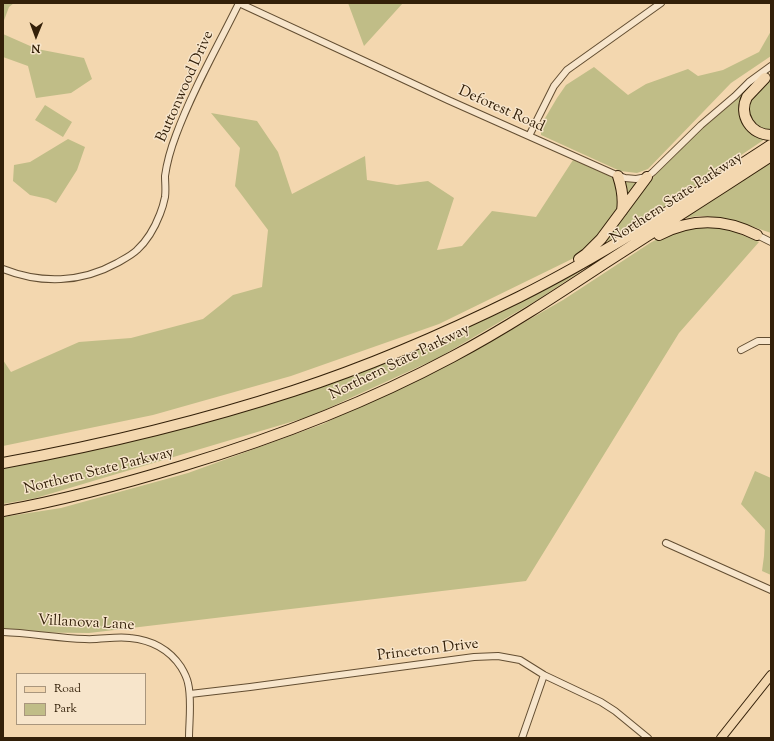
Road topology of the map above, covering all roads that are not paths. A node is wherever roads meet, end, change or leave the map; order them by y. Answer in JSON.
{"nodes":[{"id":1,"x":239,"y":3,"type":"edge"},
{"id":2,"x":661,"y":3,"type":"edge"},
{"id":3,"x":771,"y":66,"type":"edge"},
{"id":4,"x":768,"y":76,"type":"edge"},
{"id":5,"x":735,"y":96,"type":"junction"},
{"id":6,"x":771,"y":135,"type":"edge"},
{"id":7,"x":528,"y":136,"type":"junction"},
{"id":8,"x":771,"y":145,"type":"edge"},
{"id":9,"x":771,"y":156,"type":"edge"},
{"id":10,"x":618,"y":176,"type":"junction"},
{"id":11,"x":647,"y":177,"type":"junction"},
{"id":12,"x":621,"y":212,"type":"junction"},
{"id":13,"x":757,"y":235,"type":"joint"},
{"id":14,"x":771,"y":242,"type":"edge"},
{"id":15,"x":619,"y":254,"type":"junction"},
{"id":16,"x":3,"y":269,"type":"edge"},
{"id":17,"x":520,"y":297,"type":"junction"},
{"id":18,"x":771,"y":341,"type":"edge"},
{"id":19,"x":741,"y":350,"type":"dead end"},
{"id":20,"x":3,"y":463,"type":"edge"},
{"id":21,"x":3,"y":511,"type":"edge"},
{"id":22,"x":666,"y":543,"type":"dead end"},
{"id":23,"x":771,"y":590,"type":"edge"},
{"id":24,"x":3,"y":632,"type":"edge"},
{"id":25,"x":544,"y":675,"type":"junction"},
{"id":26,"x":771,"y":675,"type":"edge"},
{"id":27,"x":190,"y":694,"type":"junction"},
{"id":28,"x":189,"y":738,"type":"edge"},
{"id":29,"x":522,"y":738,"type":"edge"},
{"id":30,"x":648,"y":738,"type":"edge"},
{"id":31,"x":721,"y":738,"type":"edge"}],
"edges":[{"from":1,"to":7,"type":"street","name":"Deforest Road"},
{"from":1,"to":16,"type":"street","name":"Buttonwood Drive"},
{"from":2,"to":7,"type":"street"},
{"from":3,"to":5,"type":"street"},
{"from":4,"to":5,"type":"street"},
{"from":4,"to":6,"type":"highway"},
{"from":5,"to":11,"type":"street"},
{"from":7,"to":10,"type":"street","name":"Deforest Road"},
{"from":8,"to":17,"type":"highway","name":"Northern State Parkway"},
{"from":9,"to":15,"type":"highway","name":"Northern State Parkway"},
{"from":10,"to":11,"type":"street","name":"Deforest Road"},
{"from":10,"to":12,"type":"highway"},
{"from":11,"to":12,"type":"highway"},
{"from":12,"to":17,"type":"highway"},
{"from":13,"to":14,"type":"street"},
{"from":13,"to":15,"type":"highway"},
{"from":15,"to":21,"type":"highway","name":"Northern State Parkway"},
{"from":17,"to":20,"type":"highway","name":"Northern State Parkway"},
{"from":18,"to":19,"type":"street"},
{"from":22,"to":23,"type":"street"},
{"from":24,"to":27,"type":"street","name":"Villanova Lane"},
{"from":25,"to":27,"type":"street","name":"Princeton Drive"},
{"from":25,"to":29,"type":"street"},
{"from":25,"to":30,"type":"street","name":"Princeton Drive"},
{"from":26,"to":31,"type":"main road"},
{"from":27,"to":28,"type":"street","name":"Villanova Lane"}]}
